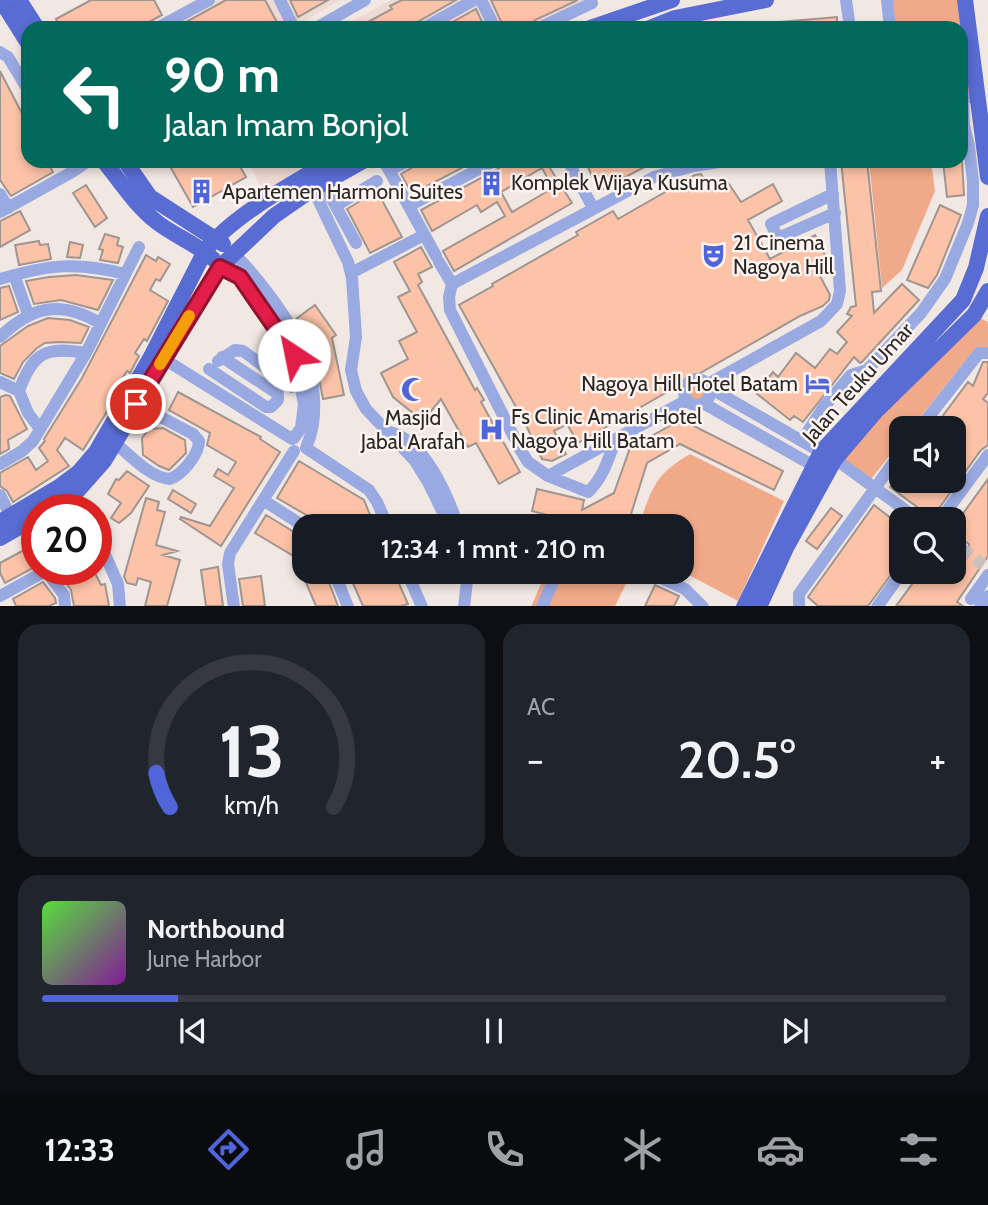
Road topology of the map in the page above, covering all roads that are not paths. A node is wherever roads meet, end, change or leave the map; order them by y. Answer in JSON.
{"nodes":[{"id":1,"x":1,"y":0,"type":"edge"},
{"id":2,"x":19,"y":0,"type":"edge"},
{"id":3,"x":209,"y":0,"type":"edge"},
{"id":4,"x":280,"y":0,"type":"edge"},
{"id":5,"x":365,"y":0,"type":"edge"},
{"id":6,"x":474,"y":0,"type":"edge"},
{"id":7,"x":481,"y":0,"type":"edge"},
{"id":8,"x":672,"y":0,"type":"edge"},
{"id":9,"x":755,"y":0,"type":"edge"},
{"id":10,"x":848,"y":0,"type":"edge"},
{"id":11,"x":887,"y":0,"type":"edge"},
{"id":12,"x":965,"y":0,"type":"edge"},
{"id":13,"x":592,"y":1,"type":"edge"},
{"id":14,"x":32,"y":21,"type":"edge"},
{"id":15,"x":182,"y":21,"type":"edge"},
{"id":16,"x":287,"y":21,"type":"edge"},
{"id":17,"x":328,"y":21,"type":"edge"},
{"id":18,"x":436,"y":21,"type":"edge"},
{"id":19,"x":492,"y":21,"type":"edge"},
{"id":20,"x":553,"y":21,"type":"edge"},
{"id":21,"x":594,"y":21,"type":"edge"},
{"id":22,"x":609,"y":21,"type":"edge"},
{"id":23,"x":668,"y":21,"type":"edge"},
{"id":24,"x":851,"y":21,"type":"edge"},
{"id":25,"x":889,"y":21,"type":"edge"},
{"id":26,"x":968,"y":21,"type":"edge"},
{"id":27,"x":968,"y":24,"type":"edge"},
{"id":28,"x":21,"y":32,"type":"edge"},
{"id":29,"x":0,"y":52,"type":"edge"},
{"id":30,"x":21,"y":78,"type":"edge"},
{"id":31,"x":977,"y":94,"type":"junction"},
{"id":32,"x":968,"y":97,"type":"edge"},
{"id":33,"x":968,"y":139,"type":"edge"},
{"id":34,"x":67,"y":168,"type":"edge"},
{"id":35,"x":109,"y":168,"type":"edge"},
{"id":36,"x":130,"y":168,"type":"edge"},
{"id":37,"x":320,"y":168,"type":"edge"},
{"id":38,"x":350,"y":168,"type":"edge"},
{"id":39,"x":388,"y":168,"type":"edge"},
{"id":40,"x":481,"y":168,"type":"edge"},
{"id":41,"x":572,"y":168,"type":"edge"},
{"id":42,"x":687,"y":168,"type":"edge"},
{"id":43,"x":831,"y":168,"type":"edge"},
{"id":44,"x":988,"y":177,"type":"edge"},
{"id":45,"x":377,"y":181,"type":"dead end"},
{"id":46,"x":318,"y":186,"type":"junction"},
{"id":47,"x":0,"y":194,"type":"edge"},
{"id":48,"x":833,"y":194,"type":"junction"},
{"id":49,"x":337,"y":205,"type":"junction"},
{"id":50,"x":408,"y":206,"type":"junction"},
{"id":51,"x":593,"y":208,"type":"junction"},
{"id":52,"x":4,"y":210,"type":"edge"},
{"id":53,"x":835,"y":213,"type":"junction"},
{"id":54,"x":988,"y":216,"type":"edge"},
{"id":55,"x":424,"y":235,"type":"junction"},
{"id":56,"x":215,"y":238,"type":"junction"},
{"id":57,"x":356,"y":243,"type":"dead end"},
{"id":58,"x":139,"y":247,"type":"dead end"},
{"id":59,"x":205,"y":251,"type":"junction"},
{"id":60,"x":233,"y":253,"type":"junction"},
{"id":61,"x":220,"y":267,"type":"junction"},
{"id":62,"x":351,"y":273,"type":"junction"},
{"id":63,"x":125,"y":274,"type":"junction"},
{"id":64,"x":14,"y":275,"type":"junction"},
{"id":65,"x":0,"y":279,"type":"edge"},
{"id":66,"x":453,"y":284,"type":"junction"},
{"id":67,"x":988,"y":291,"type":"edge"},
{"id":68,"x":960,"y":304,"type":"junction"},
{"id":69,"x":28,"y":314,"type":"junction"},
{"id":70,"x":982,"y":314,"type":"edge"},
{"id":71,"x":100,"y":323,"type":"junction"},
{"id":72,"x":0,"y":337,"type":"edge"},
{"id":73,"x":86,"y":353,"type":"junction"},
{"id":74,"x":988,"y":353,"type":"edge"},
{"id":75,"x":222,"y":357,"type":"junction"},
{"id":76,"x":164,"y":359,"type":"junction"},
{"id":77,"x":209,"y":369,"type":"junction"},
{"id":78,"x":867,"y":370,"type":"junction"},
{"id":79,"x":197,"y":380,"type":"junction"},
{"id":80,"x":0,"y":382,"type":"edge"},
{"id":81,"x":292,"y":387,"type":"dead end"},
{"id":82,"x":712,"y":387,"type":"junction"},
{"id":83,"x":879,"y":390,"type":"junction"},
{"id":84,"x":19,"y":391,"type":"junction"},
{"id":85,"x":684,"y":402,"type":"junction"},
{"id":86,"x":136,"y":404,"type":"junction"},
{"id":87,"x":707,"y":406,"type":"junction"},
{"id":88,"x":929,"y":416,"type":"edge"},
{"id":89,"x":40,"y":429,"type":"junction"},
{"id":90,"x":801,"y":438,"type":"junction"},
{"id":91,"x":615,"y":441,"type":"junction"},
{"id":92,"x":115,"y":443,"type":"junction"},
{"id":93,"x":299,"y":444,"type":"junction"},
{"id":94,"x":791,"y":453,"type":"junction"},
{"id":95,"x":988,"y":455,"type":"edge"},
{"id":96,"x":823,"y":459,"type":"junction"},
{"id":97,"x":0,"y":464,"type":"edge"},
{"id":98,"x":889,"y":468,"type":"edge"},
{"id":99,"x":548,"y":476,"type":"junction"},
{"id":100,"x":874,"y":487,"type":"junction"},
{"id":101,"x":82,"y":494,"type":"edge"},
{"id":102,"x":0,"y":495,"type":"edge"},
{"id":103,"x":263,"y":500,"type":"junction"},
{"id":104,"x":901,"y":507,"type":"edge"},
{"id":105,"x":950,"y":507,"type":"edge"},
{"id":106,"x":382,"y":514,"type":"edge"},
{"id":107,"x":444,"y":514,"type":"edge"},
{"id":108,"x":5,"y":519,"type":"edge"},
{"id":109,"x":292,"y":519,"type":"edge"},
{"id":110,"x":21,"y":526,"type":"edge"},
{"id":111,"x":0,"y":538,"type":"edge"},
{"id":112,"x":986,"y":569,"type":"edge"},
{"id":113,"x":112,"y":570,"type":"edge"},
{"id":114,"x":339,"y":584,"type":"edge"},
{"id":115,"x":412,"y":584,"type":"edge"},
{"id":116,"x":467,"y":584,"type":"edge"},
{"id":117,"x":552,"y":584,"type":"edge"},
{"id":118,"x":674,"y":584,"type":"edge"},
{"id":119,"x":893,"y":584,"type":"edge"},
{"id":120,"x":25,"y":585,"type":"edge"},
{"id":121,"x":57,"y":585,"type":"edge"},
{"id":122,"x":988,"y":596,"type":"edge"},
{"id":123,"x":4,"y":599,"type":"edge"},
{"id":124,"x":976,"y":603,"type":"edge"},
{"id":125,"x":65,"y":606,"type":"edge"},
{"id":126,"x":120,"y":606,"type":"edge"},
{"id":127,"x":233,"y":606,"type":"edge"},
{"id":128,"x":348,"y":606,"type":"edge"},
{"id":129,"x":422,"y":606,"type":"edge"},
{"id":130,"x":464,"y":606,"type":"edge"},
{"id":131,"x":542,"y":606,"type":"edge"},
{"id":132,"x":703,"y":606,"type":"edge"},
{"id":133,"x":745,"y":606,"type":"edge"},
{"id":134,"x":759,"y":606,"type":"edge"},
{"id":135,"x":799,"y":606,"type":"edge"},
{"id":136,"x":878,"y":606,"type":"edge"}],
"edges":[{"from":1,"to":28,"type":"main road"},
{"from":2,"to":14,"type":"main road"},
{"from":3,"to":15,"type":"street"},
{"from":4,"to":16,"type":"street"},
{"from":5,"to":17,"type":"street"},
{"from":6,"to":18,"type":"street"},
{"from":7,"to":19,"type":"street"},
{"from":8,"to":22,"type":"main road"},
{"from":9,"to":23,"type":"main road"},
{"from":10,"to":24,"type":"street"},
{"from":11,"to":25,"type":"street"},
{"from":12,"to":26,"type":"main road"},
{"from":13,"to":20,"type":"street"},
{"from":13,"to":21,"type":"street"},
{"from":27,"to":31,"type":"main road"},
{"from":29,"to":30,"type":"street"},
{"from":31,"to":32,"type":"street"},
{"from":31,"to":44,"type":"main road"},
{"from":33,"to":78,"type":"street"},
{"from":34,"to":52,"type":"street"},
{"from":35,"to":59,"type":"main road"},
{"from":36,"to":56,"type":"main road"},
{"from":37,"to":56,"type":"main road"},
{"from":38,"to":46,"type":"main road"},
{"from":39,"to":50,"type":"street"},
{"from":40,"to":50,"type":"street"},
{"from":41,"to":51,"type":"street"},
{"from":42,"to":51,"type":"street"},
{"from":43,"to":48,"type":"street"},
{"from":45,"to":49,"type":"street"},
{"from":46,"to":49,"type":"street"},
{"from":46,"to":60,"type":"main road"},
{"from":46,"to":62,"type":"street"},
{"from":47,"to":52,"type":"street"},
{"from":48,"to":53,"type":"street"},
{"from":48,"to":53,"type":"street"},
{"from":49,"to":57,"type":"street"},
{"from":50,"to":55,"type":"street"},
{"from":51,"to":66,"type":"street"},
{"from":53,"to":82,"type":"street"},
{"from":54,"to":68,"type":"main road"},
{"from":55,"to":62,"type":"street"},
{"from":55,"to":66,"type":"street"},
{"from":56,"to":59,"type":"main road"},
{"from":56,"to":60,"type":"main road"},
{"from":58,"to":63,"type":"street"},
{"from":59,"to":61,"type":"main road"},
{"from":59,"to":108,"type":"main road"},
{"from":60,"to":61,"type":"main road"},
{"from":60,"to":93,"type":"street"},
{"from":61,"to":76,"type":"main road"},
{"from":61,"to":93,"type":"street"},
{"from":62,"to":107,"type":"street"},
{"from":63,"to":64,"type":"street"},
{"from":63,"to":71,"type":"street"},
{"from":64,"to":65,"type":"street"},
{"from":64,"to":69,"type":"street"},
{"from":66,"to":99,"type":"street"},
{"from":67,"to":70,"type":"main road","name":"Jalan Teuku Umar"},
{"from":68,"to":70,"type":"main road"},
{"from":68,"to":83,"type":"main road","name":"Jalan Teuku Umar"},
{"from":69,"to":71,"type":"street"},
{"from":69,"to":72,"type":"street"},
{"from":70,"to":96,"type":"main road","name":"Jalan Teuku Umar"},
{"from":71,"to":73,"type":"street"},
{"from":73,"to":84,"type":"street"},
{"from":73,"to":89,"type":"street"},
{"from":74,"to":88,"type":"street"},
{"from":75,"to":77,"type":"street"},
{"from":75,"to":77,"type":"street"},
{"from":75,"to":81,"type":"street"},
{"from":76,"to":79,"type":"street"},
{"from":76,"to":86,"type":"main road"},
{"from":77,"to":79,"type":"street"},
{"from":78,"to":83,"type":"street"},
{"from":78,"to":90,"type":"street"},
{"from":79,"to":93,"type":"street"},
{"from":80,"to":84,"type":"street"},
{"from":82,"to":85,"type":"street"},
{"from":82,"to":87,"type":"street"},
{"from":82,"to":90,"type":"street"},
{"from":83,"to":96,"type":"main road","name":"Jalan Teuku Umar"},
{"from":84,"to":89,"type":"street"},
{"from":85,"to":87,"type":"street"},
{"from":85,"to":91,"type":"street"},
{"from":86,"to":92,"type":"main road"},
{"from":86,"to":92,"type":"street"},
{"from":87,"to":94,"type":"street"},
{"from":89,"to":97,"type":"street"},
{"from":90,"to":94,"type":"street"},
{"from":90,"to":96,"type":"street"},
{"from":91,"to":99,"type":"street"},
{"from":91,"to":99,"type":"street"},
{"from":92,"to":101,"type":"main road"},
{"from":93,"to":103,"type":"street"},
{"from":93,"to":106,"type":"street"},
{"from":94,"to":96,"type":"street"},
{"from":95,"to":105,"type":"street"},
{"from":96,"to":100,"type":"street"},
{"from":96,"to":133,"type":"main road","name":"Jalan Teuku Umar"},
{"from":96,"to":134,"type":"main road","name":"Jalan Teuku Umar"},
{"from":98,"to":100,"type":"street"},
{"from":100,"to":104,"type":"street"},
{"from":100,"to":135,"type":"street"},
{"from":102,"to":108,"type":"street"},
{"from":103,"to":109,"type":"street"},
{"from":103,"to":127,"type":"street"},
{"from":110,"to":111,"type":"main road"},
{"from":112,"to":124,"type":"street"},
{"from":113,"to":126,"type":"street"},
{"from":114,"to":128,"type":"street"},
{"from":115,"to":129,"type":"street"},
{"from":116,"to":130,"type":"street"},
{"from":117,"to":131,"type":"street"},
{"from":118,"to":132,"type":"street"},
{"from":119,"to":136,"type":"street"},
{"from":120,"to":123,"type":"street"},
{"from":121,"to":125,"type":"street"},
{"from":122,"to":124,"type":"street"}]}
